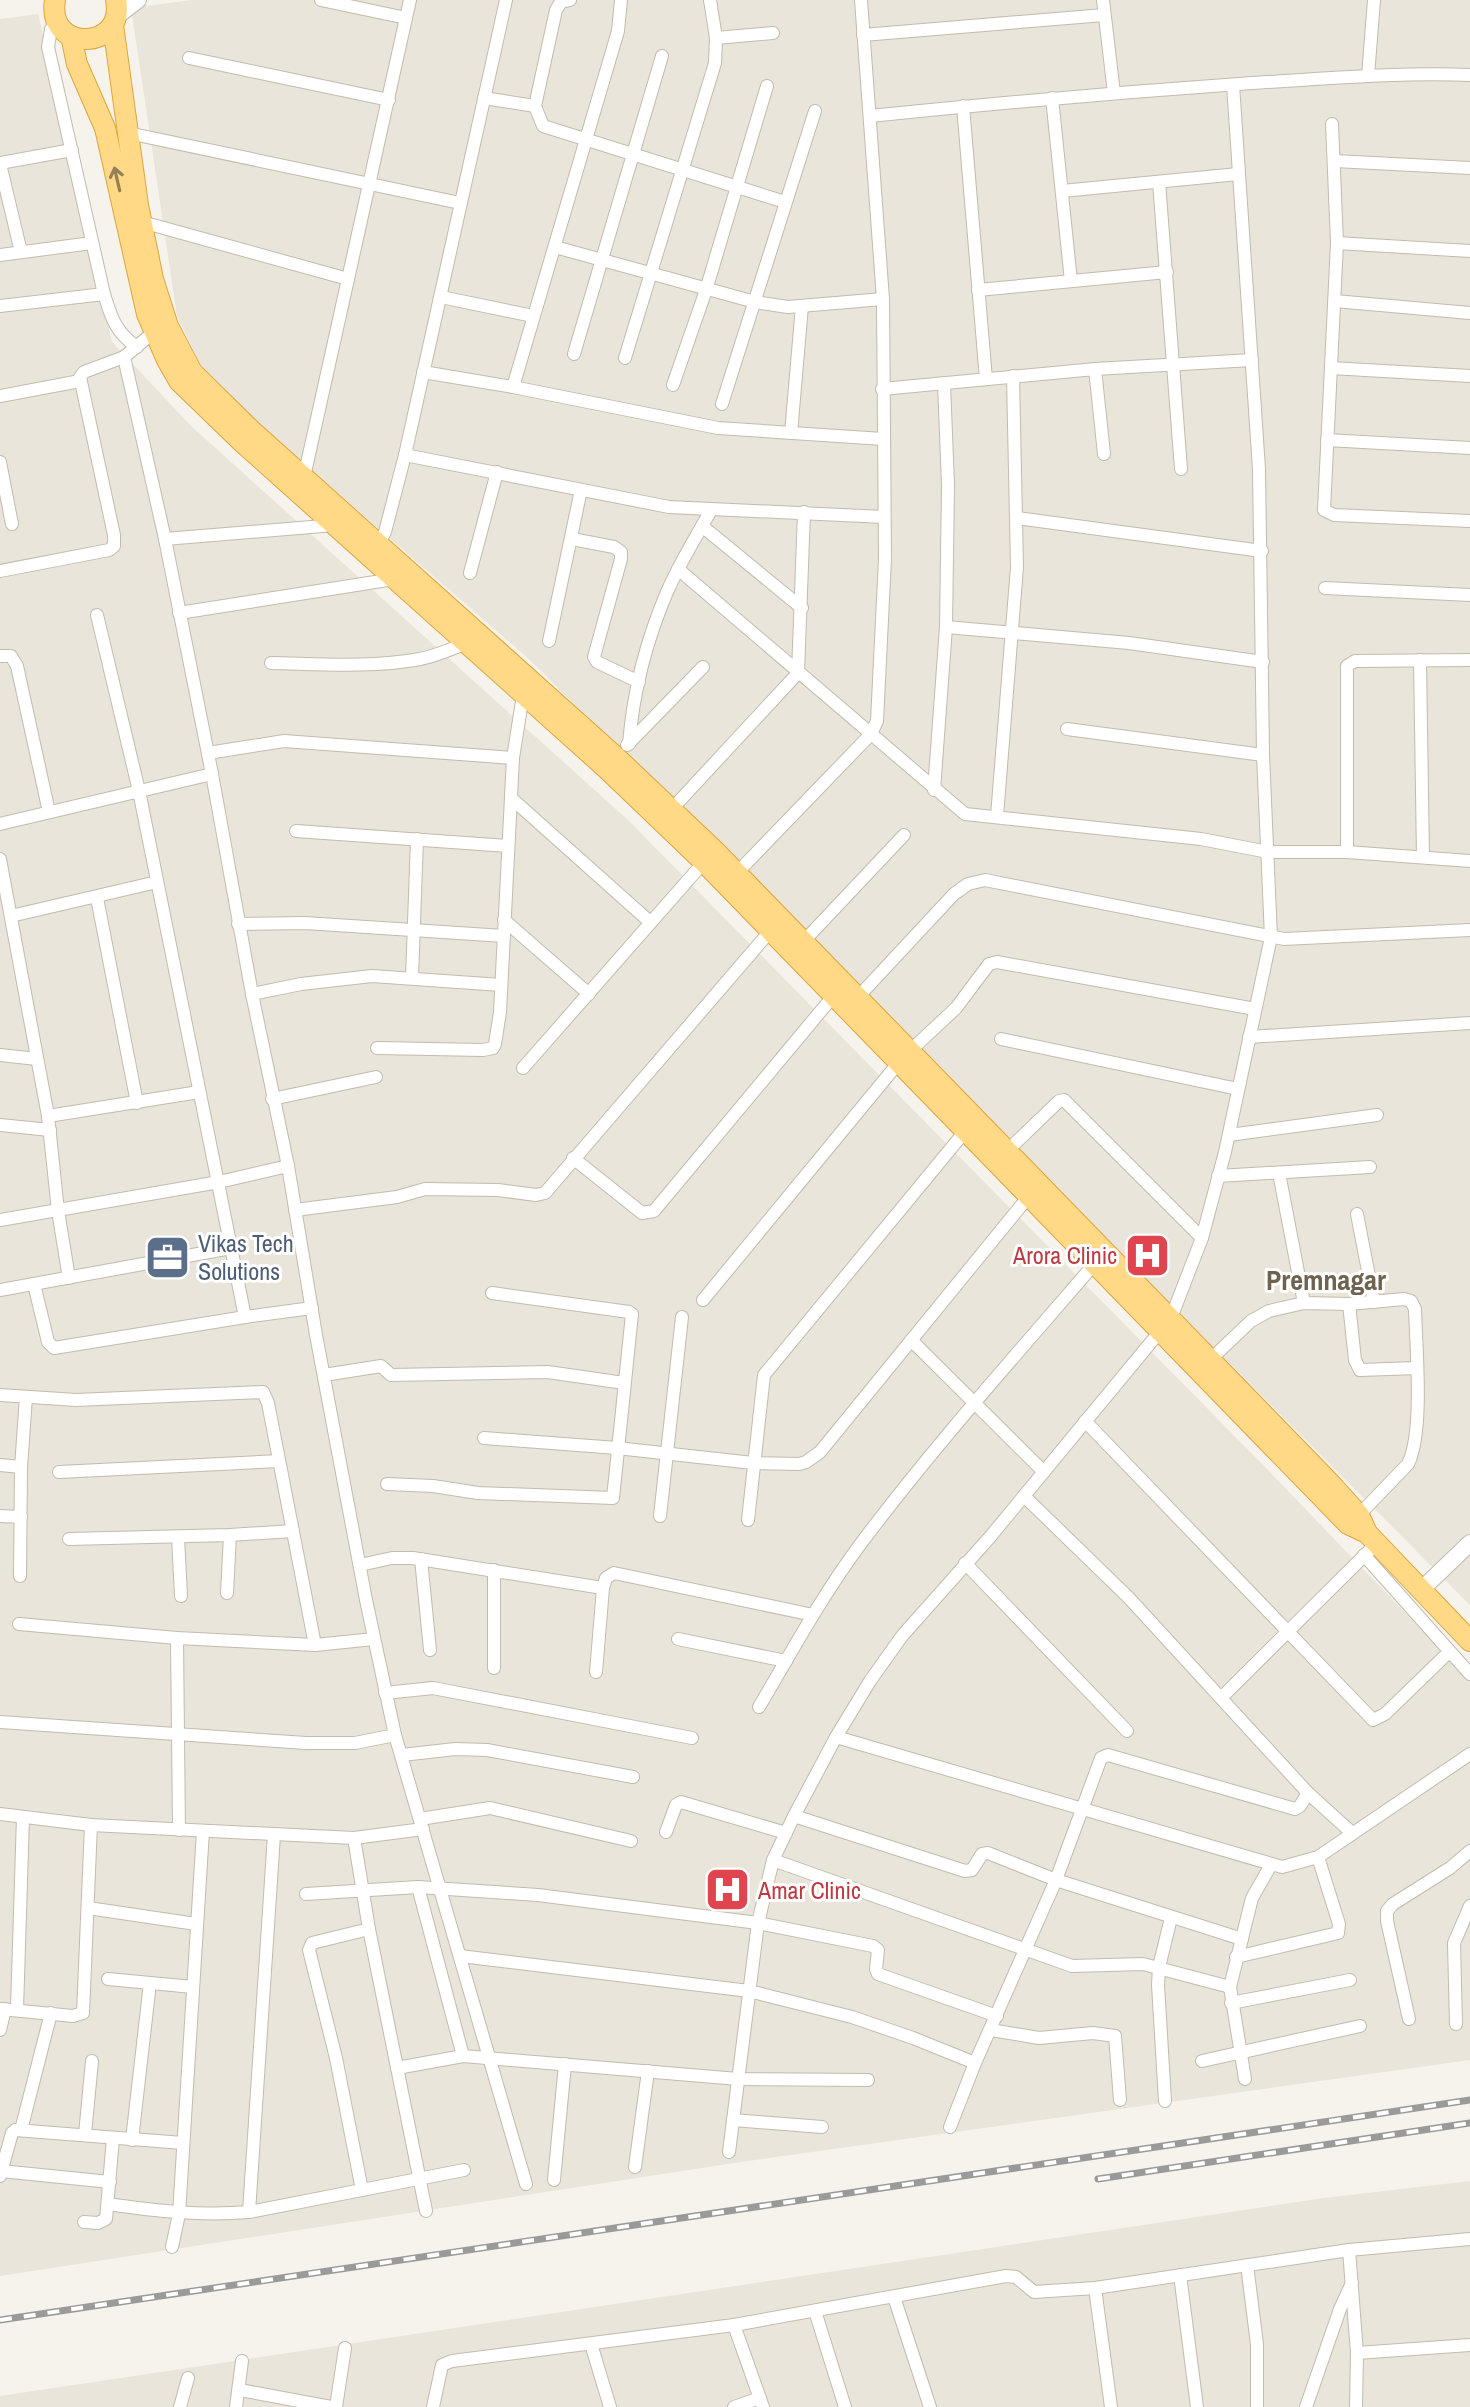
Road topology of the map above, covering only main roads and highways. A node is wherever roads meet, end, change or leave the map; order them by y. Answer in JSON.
{"nodes":[{"id":1,"x":55,"y":0,"type":"edge"},
{"id":2,"x":115,"y":14,"type":"edge"},
{"id":3,"x":64,"y":30,"type":"junction"},
{"id":4,"x":374,"y":551,"type":"junction"},
{"id":5,"x":732,"y":878,"type":"junction"},
{"id":6,"x":906,"y":1055,"type":"junction"},
{"id":7,"x":1166,"y":1324,"type":"junction"},
{"id":8,"x":1363,"y":1534,"type":"junction"},
{"id":9,"x":1470,"y":1641,"type":"edge"}],
"edges":[{"from":1,"to":3,"type":"highway"},
{"from":2,"to":3,"type":"highway"},
{"from":2,"to":4,"type":"highway"},
{"from":4,"to":3,"type":"highway","one_way":true},
{"from":4,"to":5,"type":"highway"},
{"from":4,"to":5,"type":"highway"},
{"from":5,"to":6,"type":"highway"},
{"from":5,"to":6,"type":"highway"},
{"from":6,"to":7,"type":"highway"},
{"from":6,"to":7,"type":"highway"},
{"from":7,"to":8,"type":"highway"},
{"from":7,"to":8,"type":"highway"},
{"from":8,"to":9,"type":"highway"}]}
